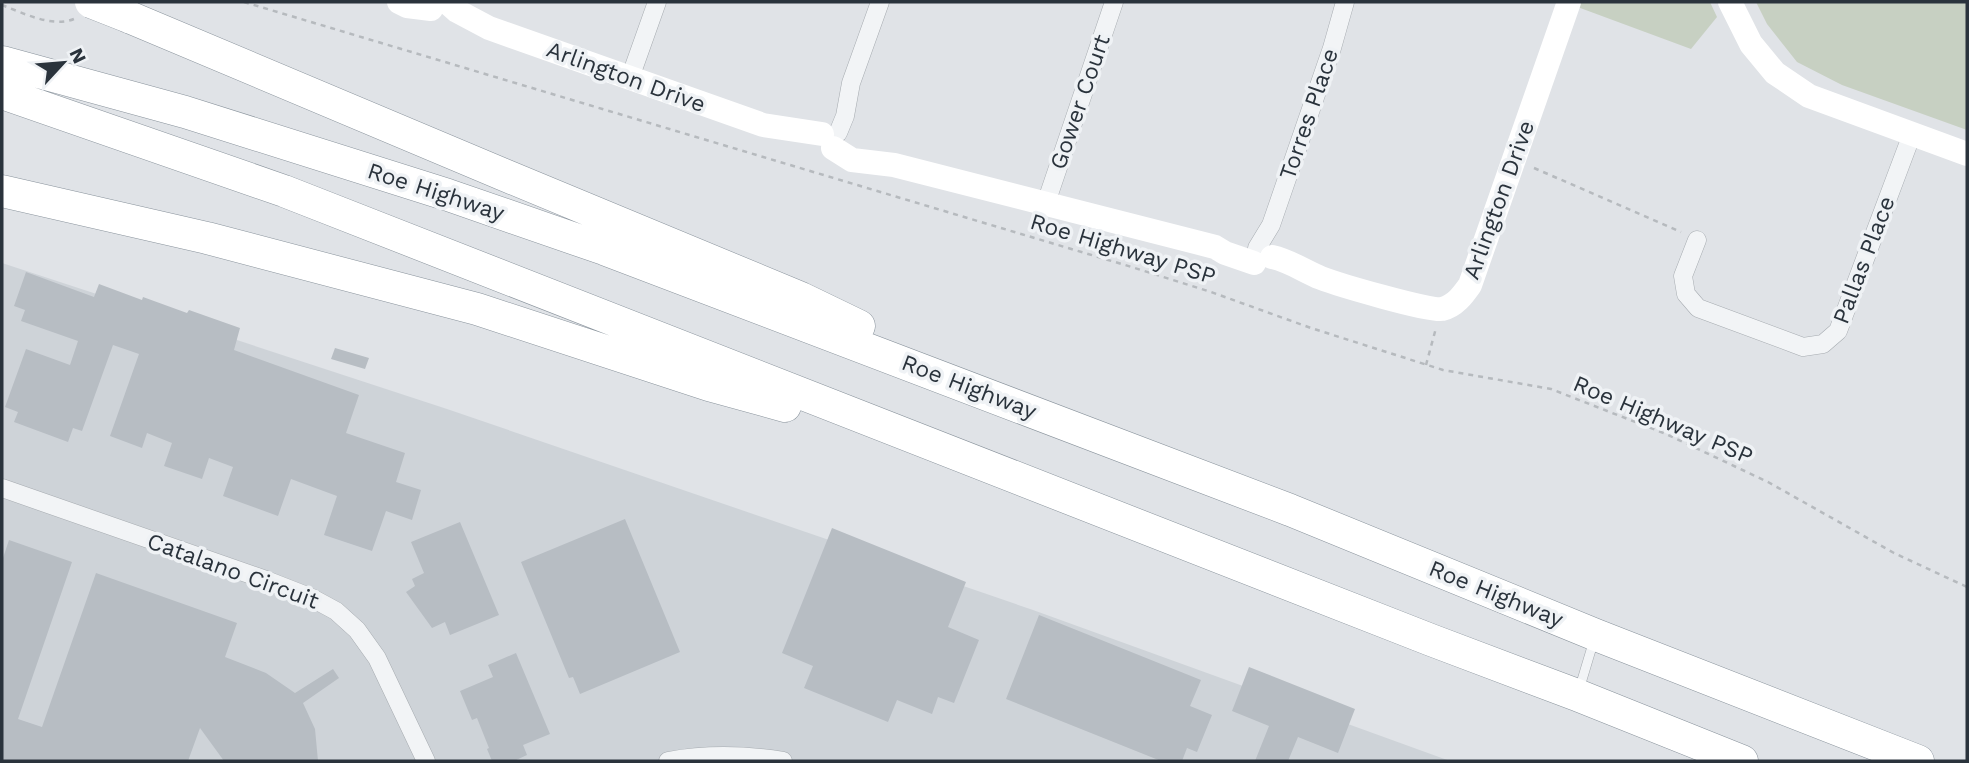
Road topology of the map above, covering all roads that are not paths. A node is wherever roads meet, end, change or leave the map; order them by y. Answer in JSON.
{"nodes":[{"id":1,"x":399,"y":2,"type":"edge"},
{"id":2,"x":657,"y":2,"type":"edge"},
{"id":3,"x":880,"y":2,"type":"edge"},
{"id":4,"x":1114,"y":2,"type":"edge"},
{"id":5,"x":1345,"y":2,"type":"edge"},
{"id":6,"x":1569,"y":2,"type":"edge"},
{"id":7,"x":1730,"y":2,"type":"edge"},
{"id":8,"x":440,"y":5,"type":"edge"},
{"id":9,"x":86,"y":9,"type":"edge"},
{"id":10,"x":2,"y":62,"type":"edge"},
{"id":11,"x":630,"y":78,"type":"junction"},
{"id":12,"x":2,"y":93,"type":"edge"},
{"id":13,"x":1912,"y":134,"type":"junction"},
{"id":14,"x":831,"y":138,"type":"junction"},
{"id":15,"x":1967,"y":154,"type":"edge"},
{"id":16,"x":2,"y":191,"type":"edge"},
{"id":17,"x":1046,"y":203,"type":"junction"},
{"id":18,"x":1697,"y":240,"type":"road end"},
{"id":19,"x":1262,"y":257,"type":"junction"},
{"id":20,"x":1029,"y":410,"type":"junction"},
{"id":21,"x":952,"y":452,"type":"junction"},
{"id":22,"x":2,"y":488,"type":"edge"},
{"id":23,"x":1596,"y":635,"type":"junction"},
{"id":24,"x":1577,"y":695,"type":"junction"},
{"id":25,"x":426,"y":761,"type":"edge"},
{"id":26,"x":668,"y":761,"type":"edge"},
{"id":27,"x":783,"y":761,"type":"edge"},
{"id":28,"x":1742,"y":761,"type":"edge"},
{"id":29,"x":1918,"y":761,"type":"edge"}],
"edges":[{"from":1,"to":8,"type":"street","name":"Arlington Drive"},
{"from":2,"to":11,"type":"street"},
{"from":3,"to":14,"type":"street"},
{"from":4,"to":17,"type":"street","name":"Gower Court"},
{"from":5,"to":19,"type":"street","name":"Torres Place"},
{"from":6,"to":19,"type":"street","name":"Arlington Drive"},
{"from":7,"to":13,"type":"street"},
{"from":8,"to":11,"type":"street","name":"Arlington Drive"},
{"from":9,"to":20,"type":"highway","bridge":true},
{"from":10,"to":20,"type":"highway","name":"Roe Highway"},
{"from":11,"to":14,"type":"street","name":"Arlington Drive"},
{"from":12,"to":21,"type":"highway"},
{"from":13,"to":15,"type":"street"},
{"from":13,"to":18,"type":"street","name":"Pallas Place"},
{"from":14,"to":17,"type":"street","name":"Arlington Drive"},
{"from":16,"to":21,"type":"highway"},
{"from":17,"to":19,"type":"street","name":"Arlington Drive"},
{"from":20,"to":23,"type":"highway","name":"Roe Highway"},
{"from":21,"to":24,"type":"highway"},
{"from":22,"to":25,"type":"street","name":"Catalano Circuit"},
{"from":23,"to":24,"type":"lane"},
{"from":23,"to":29,"type":"highway","name":"Roe Highway"},
{"from":24,"to":28,"type":"highway"},
{"from":26,"to":27,"type":"street"}]}
